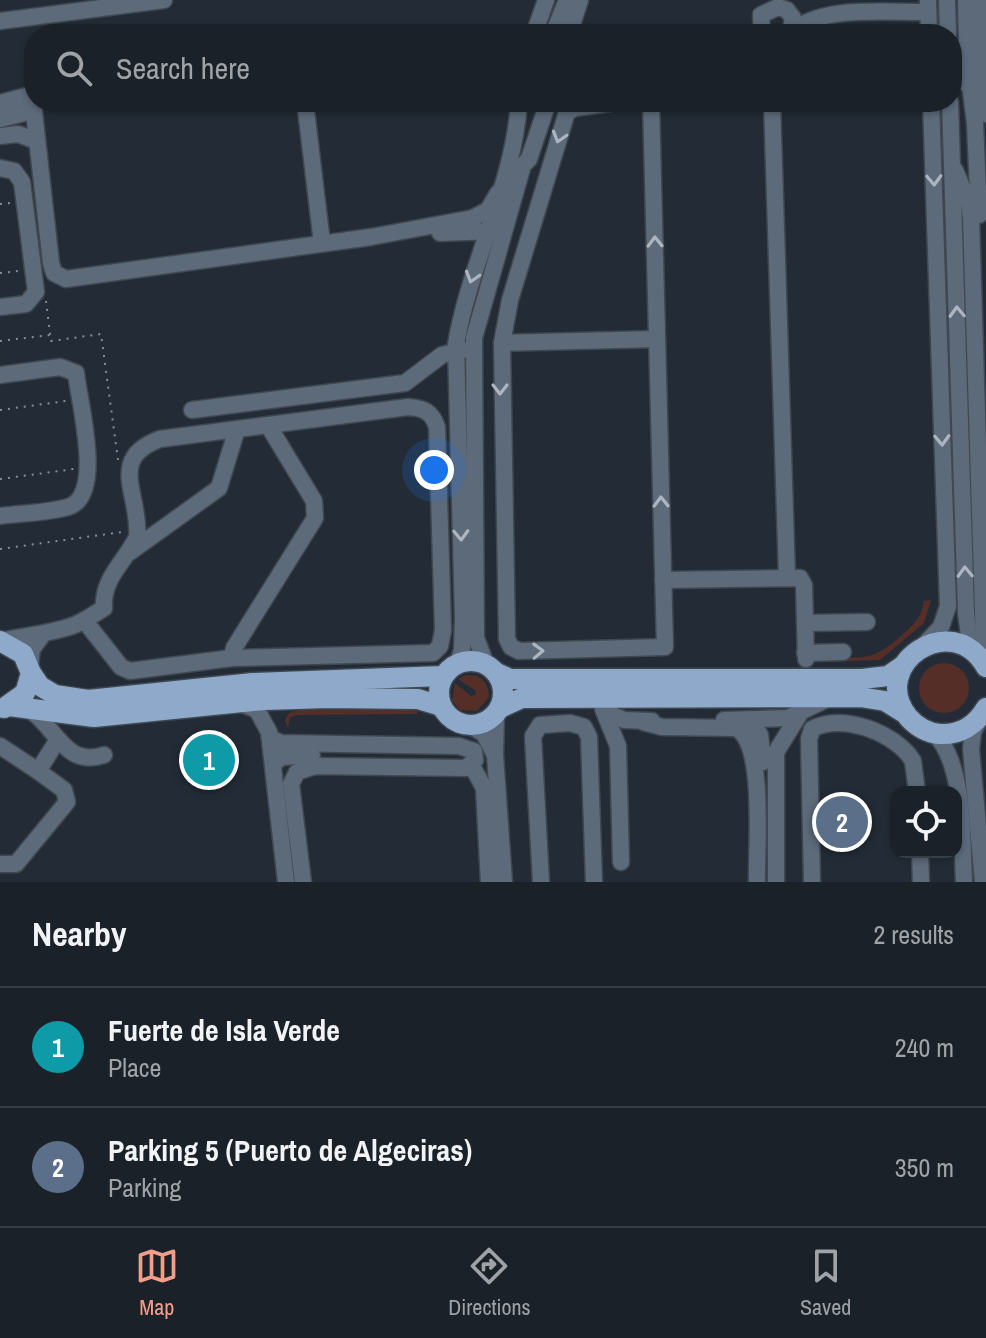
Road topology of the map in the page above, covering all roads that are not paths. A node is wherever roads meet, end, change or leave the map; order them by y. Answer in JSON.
{"nodes":[{"id":1,"x":164,"y":0,"type":"edge"},
{"id":2,"x":546,"y":0,"type":"edge"},
{"id":3,"x":554,"y":0,"type":"edge"},
{"id":4,"x":567,"y":0,"type":"edge"},
{"id":5,"x":580,"y":0,"type":"edge"},
{"id":6,"x":947,"y":0,"type":"edge"},
{"id":7,"x":966,"y":0,"type":"edge"},
{"id":8,"x":980,"y":0,"type":"edge"},
{"id":9,"x":777,"y":5,"type":"edge"},
{"id":10,"x":928,"y":6,"type":"edge"},
{"id":11,"x":823,"y":15,"type":"junction"},
{"id":12,"x":0,"y":21,"type":"edge"},
{"id":13,"x":538,"y":24,"type":"edge"},
{"id":14,"x":547,"y":24,"type":"edge"},
{"id":15,"x":557,"y":24,"type":"edge"},
{"id":16,"x":572,"y":24,"type":"edge"},
{"id":17,"x":760,"y":24,"type":"edge"},
{"id":18,"x":792,"y":24,"type":"edge"},
{"id":19,"x":802,"y":24,"type":"edge"},
{"id":20,"x":948,"y":24,"type":"edge"},
{"id":21,"x":969,"y":76,"type":"junction"},
{"id":22,"x":24,"y":101,"type":"edge"},
{"id":23,"x":0,"y":103,"type":"edge"},
{"id":24,"x":24,"y":105,"type":"edge"},
{"id":25,"x":34,"y":112,"type":"edge"},
{"id":26,"x":306,"y":112,"type":"edge"},
{"id":27,"x":525,"y":112,"type":"edge"},
{"id":28,"x":526,"y":112,"type":"edge"},
{"id":29,"x":545,"y":112,"type":"edge"},
{"id":30,"x":567,"y":112,"type":"edge"},
{"id":31,"x":651,"y":112,"type":"edge"},
{"id":32,"x":772,"y":112,"type":"edge"},
{"id":33,"x":931,"y":112,"type":"edge"},
{"id":34,"x":950,"y":112,"type":"edge"},
{"id":35,"x":0,"y":119,"type":"edge"},
{"id":36,"x":0,"y":136,"type":"edge"},
{"id":37,"x":37,"y":141,"type":"junction"},
{"id":38,"x":952,"y":164,"type":"junction"},
{"id":39,"x":523,"y":165,"type":"junction"},
{"id":40,"x":0,"y":168,"type":"edge"},
{"id":41,"x":986,"y":174,"type":"edge"},
{"id":42,"x":964,"y":189,"type":"junction"},
{"id":43,"x":498,"y":193,"type":"junction"},
{"id":44,"x":443,"y":228,"type":"junction"},
{"id":45,"x":494,"y":231,"type":"junction"},
{"id":46,"x":322,"y":243,"type":"junction"},
{"id":47,"x":956,"y":270,"type":"junction"},
{"id":48,"x":0,"y":307,"type":"edge"},
{"id":49,"x":657,"y":339,"type":"junction"},
{"id":50,"x":502,"y":343,"type":"junction"},
{"id":51,"x":464,"y":350,"type":"junction"},
{"id":52,"x":975,"y":356,"type":"junction"},
{"id":53,"x":0,"y":375,"type":"edge"},
{"id":54,"x":192,"y":410,"type":"dead end"},
{"id":55,"x":268,"y":425,"type":"junction"},
{"id":56,"x":237,"y":429,"type":"junction"},
{"id":57,"x":0,"y":516,"type":"edge"},
{"id":58,"x":126,"y":555,"type":"junction"},
{"id":59,"x":787,"y":577,"type":"junction"},
{"id":60,"x":663,"y":580,"type":"junction"},
{"id":61,"x":805,"y":618,"type":"junction"},
{"id":62,"x":84,"y":620,"type":"junction"},
{"id":63,"x":867,"y":622,"type":"dead end"},
{"id":64,"x":51,"y":632,"type":"junction"},
{"id":65,"x":0,"y":641,"type":"edge"},
{"id":66,"x":922,"y":647,"type":"junction"},
{"id":67,"x":843,"y":652,"type":"dead end"},
{"id":68,"x":978,"y":652,"type":"edge"},
{"id":69,"x":806,"y":656,"type":"junction"},
{"id":70,"x":232,"y":658,"type":"junction"},
{"id":71,"x":904,"y":665,"type":"junction"},
{"id":72,"x":491,"y":669,"type":"junction"},
{"id":73,"x":30,"y":670,"type":"junction"},
{"id":74,"x":450,"y":670,"type":"junction"},
{"id":75,"x":786,"y":679,"type":"junction"},
{"id":76,"x":827,"y":679,"type":"junction"},
{"id":77,"x":839,"y":697,"type":"junction"},
{"id":78,"x":631,"y":698,"type":"junction"},
{"id":79,"x":297,"y":699,"type":"junction"},
{"id":80,"x":585,"y":699,"type":"junction"},
{"id":81,"x":238,"y":702,"type":"junction"},
{"id":82,"x":441,"y":706,"type":"junction"},
{"id":83,"x":3,"y":708,"type":"edge"},
{"id":84,"x":30,"y":710,"type":"junction"},
{"id":85,"x":498,"y":711,"type":"junction"},
{"id":86,"x":983,"y":713,"type":"edge"},
{"id":87,"x":906,"y":714,"type":"junction"},
{"id":88,"x":798,"y":717,"type":"junction"},
{"id":89,"x":750,"y":720,"type":"junction"},
{"id":90,"x":624,"y":723,"type":"junction"},
{"id":91,"x":470,"y":725,"type":"junction"},
{"id":92,"x":933,"y":733,"type":"junction"},
{"id":93,"x":270,"y":735,"type":"junction"},
{"id":94,"x":57,"y":741,"type":"junction"},
{"id":95,"x":0,"y":746,"type":"edge"},
{"id":96,"x":104,"y":755,"type":"dead end"},
{"id":97,"x":495,"y":755,"type":"junction"},
{"id":98,"x":474,"y":763,"type":"junction"},
{"id":99,"x":273,"y":764,"type":"junction"},
{"id":100,"x":38,"y":771,"type":"junction"},
{"id":101,"x":917,"y":786,"type":"edge"},
{"id":102,"x":920,"y":858,"type":"edge"},
{"id":103,"x":621,"y":862,"type":"dead end"},
{"id":104,"x":0,"y":864,"type":"edge"},
{"id":105,"x":286,"y":882,"type":"edge"},
{"id":106,"x":303,"y":882,"type":"edge"},
{"id":107,"x":489,"y":882,"type":"edge"},
{"id":108,"x":504,"y":882,"type":"edge"},
{"id":109,"x":541,"y":882,"type":"edge"},
{"id":110,"x":594,"y":882,"type":"edge"},
{"id":111,"x":757,"y":882,"type":"edge"},
{"id":112,"x":766,"y":882,"type":"edge"},
{"id":113,"x":776,"y":882,"type":"edge"},
{"id":114,"x":785,"y":882,"type":"edge"},
{"id":115,"x":812,"y":882,"type":"edge"},
{"id":116,"x":921,"y":882,"type":"edge"},
{"id":117,"x":964,"y":882,"type":"edge"},
{"id":118,"x":983,"y":882,"type":"edge"}],
"edges":[{"from":1,"to":12,"type":"street"},
{"from":2,"to":13,"type":"street"},
{"from":3,"to":14,"type":"street"},
{"from":4,"to":15,"type":"street"},
{"from":5,"to":16,"type":"street"},
{"from":6,"to":20,"type":"street"},
{"from":7,"to":21,"type":"street"},
{"from":8,"to":41,"type":"street"},
{"from":9,"to":11,"type":"street"},
{"from":9,"to":17,"type":"street"},
{"from":9,"to":18,"type":"street"},
{"from":10,"to":11,"type":"street"},
{"from":11,"to":19,"type":"street"},
{"from":21,"to":42,"type":"street"},
{"from":21,"to":52,"type":"street"},
{"from":22,"to":23,"type":"street"},
{"from":24,"to":35,"type":"street"},
{"from":25,"to":37,"type":"street"},
{"from":26,"to":46,"type":"street"},
{"from":27,"to":43,"type":"street"},
{"from":28,"to":39,"type":"street"},
{"from":29,"to":39,"type":"street"},
{"from":30,"to":50,"type":"street","one_way":true},
{"from":49,"to":31,"type":"street","one_way":true},
{"from":32,"to":59,"type":"street"},
{"from":33,"to":66,"type":"street","one_way":true},
{"from":34,"to":38,"type":"street"},
{"from":36,"to":37,"type":"street"},
{"from":37,"to":46,"type":"street"},
{"from":38,"to":42,"type":"street"},
{"from":38,"to":47,"type":"street"},
{"from":39,"to":45,"type":"street"},
{"from":40,"to":48,"type":"street"},
{"from":42,"to":47,"type":"street"},
{"from":42,"to":52,"type":"street"},
{"from":43,"to":44,"type":"street"},
{"from":43,"to":45,"type":"street"},
{"from":44,"to":45,"type":"street"},
{"from":44,"to":45,"type":"street"},
{"from":44,"to":46,"type":"street"},
{"from":45,"to":51,"type":"street"},
{"from":45,"to":51,"type":"street","one_way":true},
{"from":68,"to":47,"type":"street","one_way":true},
{"from":49,"to":50,"type":"street"},
{"from":60,"to":49,"type":"street","one_way":true},
{"from":50,"to":60,"type":"street","one_way":true},
{"from":51,"to":54,"type":"street"},
{"from":51,"to":72,"type":"street"},
{"from":51,"to":74,"type":"street","one_way":true},
{"from":52,"to":68,"type":"street"},
{"from":53,"to":57,"type":"street"},
{"from":55,"to":56,"type":"street"},
{"from":55,"to":70,"type":"street"},
{"from":55,"to":70,"type":"street"},
{"from":56,"to":58,"type":"street"},
{"from":56,"to":58,"type":"street"},
{"from":58,"to":62,"type":"street"},
{"from":59,"to":60,"type":"street"},
{"from":59,"to":61,"type":"street"},
{"from":61,"to":63,"type":"street"},
{"from":61,"to":69,"type":"street"},
{"from":62,"to":64,"type":"street"},
{"from":62,"to":70,"type":"street"},
{"from":64,"to":65,"type":"street"},
{"from":64,"to":73,"type":"street"},
{"from":65,"to":73,"type":"main road"},
{"from":66,"to":68,"type":"main road"},
{"from":66,"to":71,"type":"main road"},
{"from":67,"to":69,"type":"street"},
{"from":69,"to":75,"type":"street"},
{"from":69,"to":76,"type":"street"},
{"from":71,"to":76,"type":"main road"},
{"from":71,"to":87,"type":"main road"},
{"from":72,"to":74,"type":"main road"},
{"from":72,"to":75,"type":"main road"},
{"from":72,"to":85,"type":"main road"},
{"from":73,"to":74,"type":"main road"},
{"from":73,"to":83,"type":"main road"},
{"from":74,"to":82,"type":"main road"},
{"from":75,"to":76,"type":"main road"},
{"from":77,"to":78,"type":"main road"},
{"from":77,"to":87,"type":"main road"},
{"from":77,"to":88,"type":"street"},
{"from":78,"to":80,"type":"main road"},
{"from":78,"to":90,"type":"street"},
{"from":79,"to":81,"type":"main road"},
{"from":79,"to":82,"type":"main road"},
{"from":79,"to":93,"type":"street"},
{"from":80,"to":85,"type":"main road"},
{"from":80,"to":90,"type":"street"},
{"from":81,"to":84,"type":"main road"},
{"from":81,"to":93,"type":"street"},
{"from":82,"to":91,"type":"main road"},
{"from":83,"to":84,"type":"main road"},
{"from":84,"to":94,"type":"street"},
{"from":85,"to":91,"type":"main road"},
{"from":85,"to":97,"type":"street"},
{"from":86,"to":92,"type":"main road"},
{"from":86,"to":118,"type":"street"},
{"from":87,"to":92,"type":"main road"},
{"from":88,"to":89,"type":"street"},
{"from":88,"to":113,"type":"street"},
{"from":88,"to":114,"type":"street"},
{"from":89,"to":90,"type":"street"},
{"from":89,"to":112,"type":"street"},
{"from":90,"to":103,"type":"street"},
{"from":90,"to":111,"type":"street"},
{"from":91,"to":97,"type":"street"},
{"from":92,"to":117,"type":"street"},
{"from":93,"to":98,"type":"street"},
{"from":93,"to":99,"type":"street"},
{"from":94,"to":96,"type":"street"},
{"from":94,"to":100,"type":"street"},
{"from":95,"to":100,"type":"street"},
{"from":97,"to":108,"type":"street"},
{"from":98,"to":99,"type":"street"},
{"from":98,"to":106,"type":"street"},
{"from":98,"to":107,"type":"street"},
{"from":99,"to":105,"type":"street"},
{"from":100,"to":104,"type":"street"},
{"from":101,"to":115,"type":"street"},
{"from":102,"to":116,"type":"street"},
{"from":109,"to":110,"type":"street"}]}
